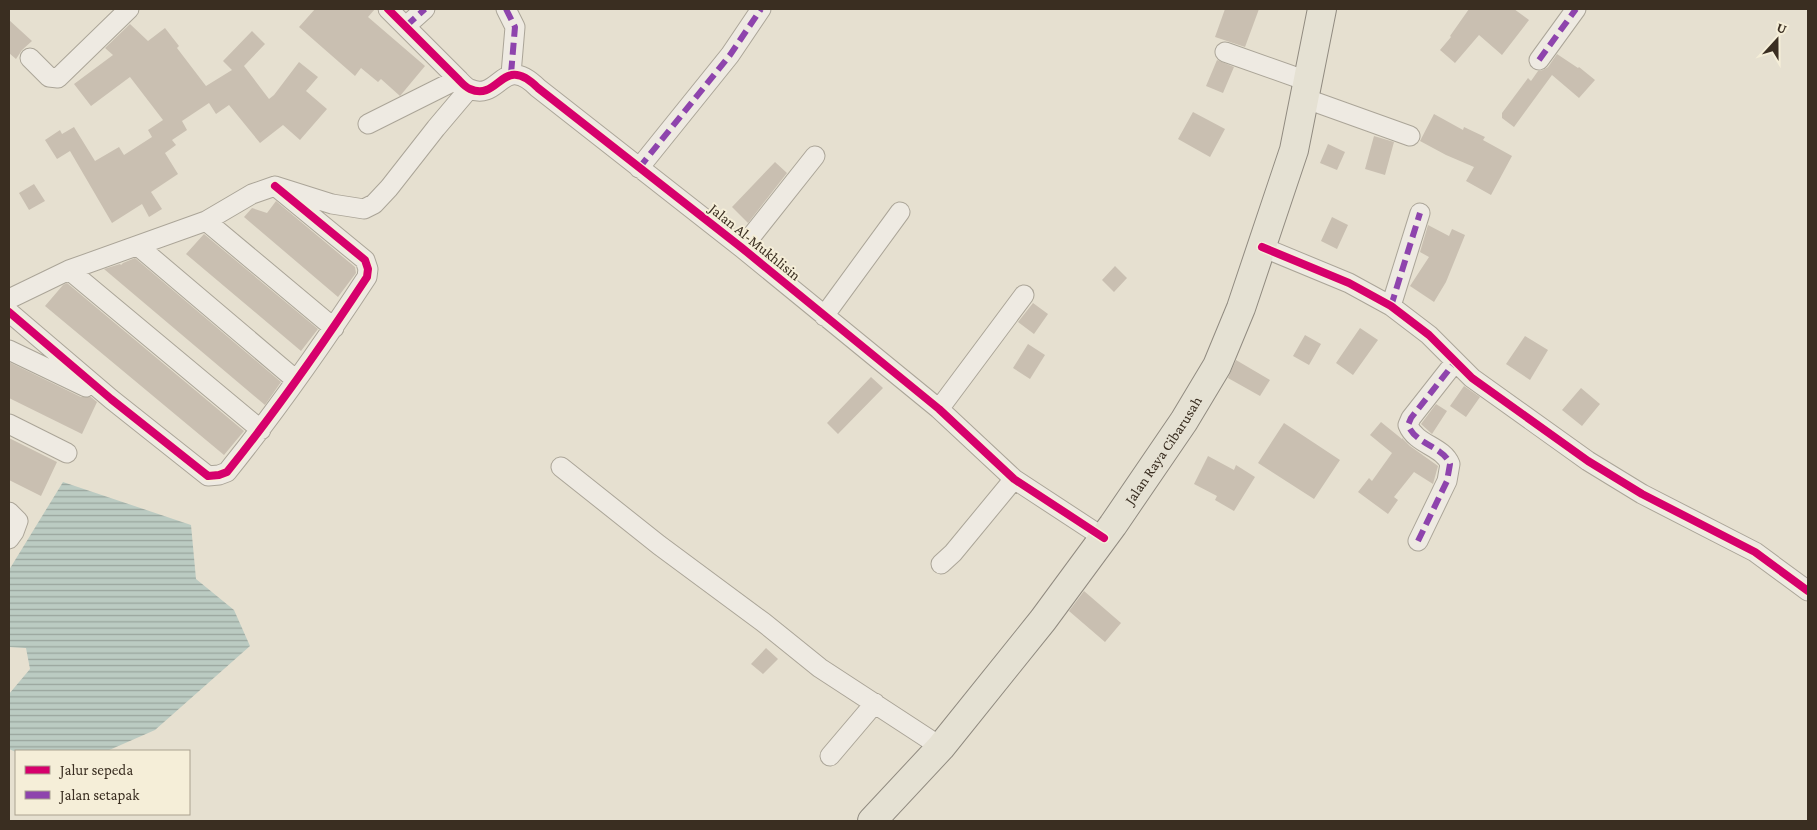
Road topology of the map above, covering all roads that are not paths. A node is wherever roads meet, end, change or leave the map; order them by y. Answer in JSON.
{"nodes":[{"id":1,"x":129,"y":9,"type":"edge"},
{"id":2,"x":388,"y":9,"type":"edge"},
{"id":3,"x":425,"y":9,"type":"edge"},
{"id":4,"x":506,"y":9,"type":"edge"},
{"id":5,"x":761,"y":9,"type":"edge"},
{"id":6,"x":1322,"y":9,"type":"edge"},
{"id":7,"x":1576,"y":9,"type":"edge"},
{"id":8,"x":406,"y":26,"type":"junction"},
{"id":9,"x":1225,"y":52,"type":"dead end"},
{"id":10,"x":30,"y":58,"type":"dead end"},
{"id":11,"x":1540,"y":60,"type":"dead end"},
{"id":12,"x":511,"y":74,"type":"junction"},
{"id":13,"x":463,"y":84,"type":"junction"},
{"id":14,"x":1305,"y":90,"type":"junction"},
{"id":15,"x":368,"y":124,"type":"dead end"},
{"id":16,"x":1410,"y":136,"type":"dead end"},
{"id":17,"x":815,"y":156,"type":"dead end"},
{"id":18,"x":639,"y":168,"type":"junction"},
{"id":19,"x":275,"y":186,"type":"junction"},
{"id":20,"x":900,"y":212,"type":"dead end"},
{"id":21,"x":1420,"y":213,"type":"dead end"},
{"id":22,"x":206,"y":221,"type":"junction"},
{"id":23,"x":138,"y":246,"type":"junction"},
{"id":24,"x":1262,"y":247,"type":"junction"},
{"id":25,"x":742,"y":248,"type":"junction"},
{"id":26,"x":69,"y":270,"type":"junction"},
{"id":27,"x":1024,"y":295,"type":"dead end"},
{"id":28,"x":9,"y":299,"type":"edge"},
{"id":29,"x":1391,"y":306,"type":"junction"},
{"id":30,"x":9,"y":312,"type":"edge"},
{"id":31,"x":824,"y":316,"type":"junction"},
{"id":32,"x":334,"y":328,"type":"junction"},
{"id":33,"x":9,"y":350,"type":"edge"},
{"id":34,"x":1455,"y":362,"type":"junction"},
{"id":35,"x":296,"y":380,"type":"junction"},
{"id":36,"x":111,"y":399,"type":"junction"},
{"id":37,"x":939,"y":409,"type":"junction"},
{"id":38,"x":9,"y":424,"type":"edge"},
{"id":39,"x":261,"y":430,"type":"junction"},
{"id":40,"x":67,"y":453,"type":"dead end"},
{"id":41,"x":561,"y":467,"type":"dead end"},
{"id":42,"x":1014,"y":479,"type":"junction"},
{"id":43,"x":9,"y":512,"type":"edge"},
{"id":44,"x":11,"y":536,"type":"edge"},
{"id":45,"x":1104,"y":538,"type":"junction"},
{"id":46,"x":1418,"y":540,"type":"dead end"},
{"id":47,"x":941,"y":564,"type":"dead end"},
{"id":48,"x":1808,"y":591,"type":"edge"},
{"id":49,"x":875,"y":703,"type":"junction"},
{"id":50,"x":941,"y":747,"type":"junction"},
{"id":51,"x":830,"y":756,"type":"dead end"},
{"id":52,"x":872,"y":821,"type":"edge"}],
"edges":[{"from":1,"to":10,"type":"street"},
{"from":2,"to":8,"type":"street"},
{"from":3,"to":8,"type":"street"},
{"from":4,"to":12,"type":"street"},
{"from":5,"to":18,"type":"street"},
{"from":6,"to":14,"type":"main road","name":"Jalan Raya Cibarusah"},
{"from":7,"to":11,"type":"street"},
{"from":8,"to":13,"type":"street"},
{"from":9,"to":14,"type":"street"},
{"from":12,"to":13,"type":"street"},
{"from":12,"to":18,"type":"street","name":"Jalan Al-Mukhlisin"},
{"from":13,"to":15,"type":"street"},
{"from":13,"to":19,"type":"street"},
{"from":14,"to":16,"type":"street"},
{"from":14,"to":24,"type":"main road","name":"Jalan Raya Cibarusah"},
{"from":17,"to":25,"type":"street"},
{"from":18,"to":25,"type":"street","name":"Jalan Al-Mukhlisin"},
{"from":19,"to":22,"type":"street"},
{"from":19,"to":32,"type":"street"},
{"from":20,"to":31,"type":"street"},
{"from":21,"to":29,"type":"street"},
{"from":22,"to":23,"type":"street"},
{"from":22,"to":32,"type":"street"},
{"from":23,"to":26,"type":"street"},
{"from":23,"to":35,"type":"street"},
{"from":24,"to":29,"type":"street"},
{"from":24,"to":45,"type":"main road","name":"Jalan Raya Cibarusah"},
{"from":25,"to":31,"type":"street","name":"Jalan Al-Mukhlisin"},
{"from":26,"to":28,"type":"street"},
{"from":26,"to":39,"type":"street"},
{"from":27,"to":37,"type":"street"},
{"from":29,"to":34,"type":"street"},
{"from":30,"to":36,"type":"street"},
{"from":31,"to":37,"type":"street","name":"Jalan Al-Mukhlisin"},
{"from":32,"to":35,"type":"street"},
{"from":33,"to":36,"type":"street"},
{"from":34,"to":46,"type":"street"},
{"from":34,"to":48,"type":"street"},
{"from":35,"to":39,"type":"street"},
{"from":36,"to":39,"type":"street"},
{"from":37,"to":42,"type":"street","name":"Jalan Al-Mukhlisin"},
{"from":38,"to":40,"type":"street"},
{"from":41,"to":49,"type":"street"},
{"from":42,"to":45,"type":"street","name":"Jalan Al-Mukhlisin"},
{"from":42,"to":47,"type":"street"},
{"from":43,"to":44,"type":"street"},
{"from":45,"to":50,"type":"main road","name":"Jalan Raya Cibarusah"},
{"from":49,"to":50,"type":"street"},
{"from":49,"to":51,"type":"street"},
{"from":50,"to":52,"type":"main road","name":"Jalan Raya Cibarusah"}]}
